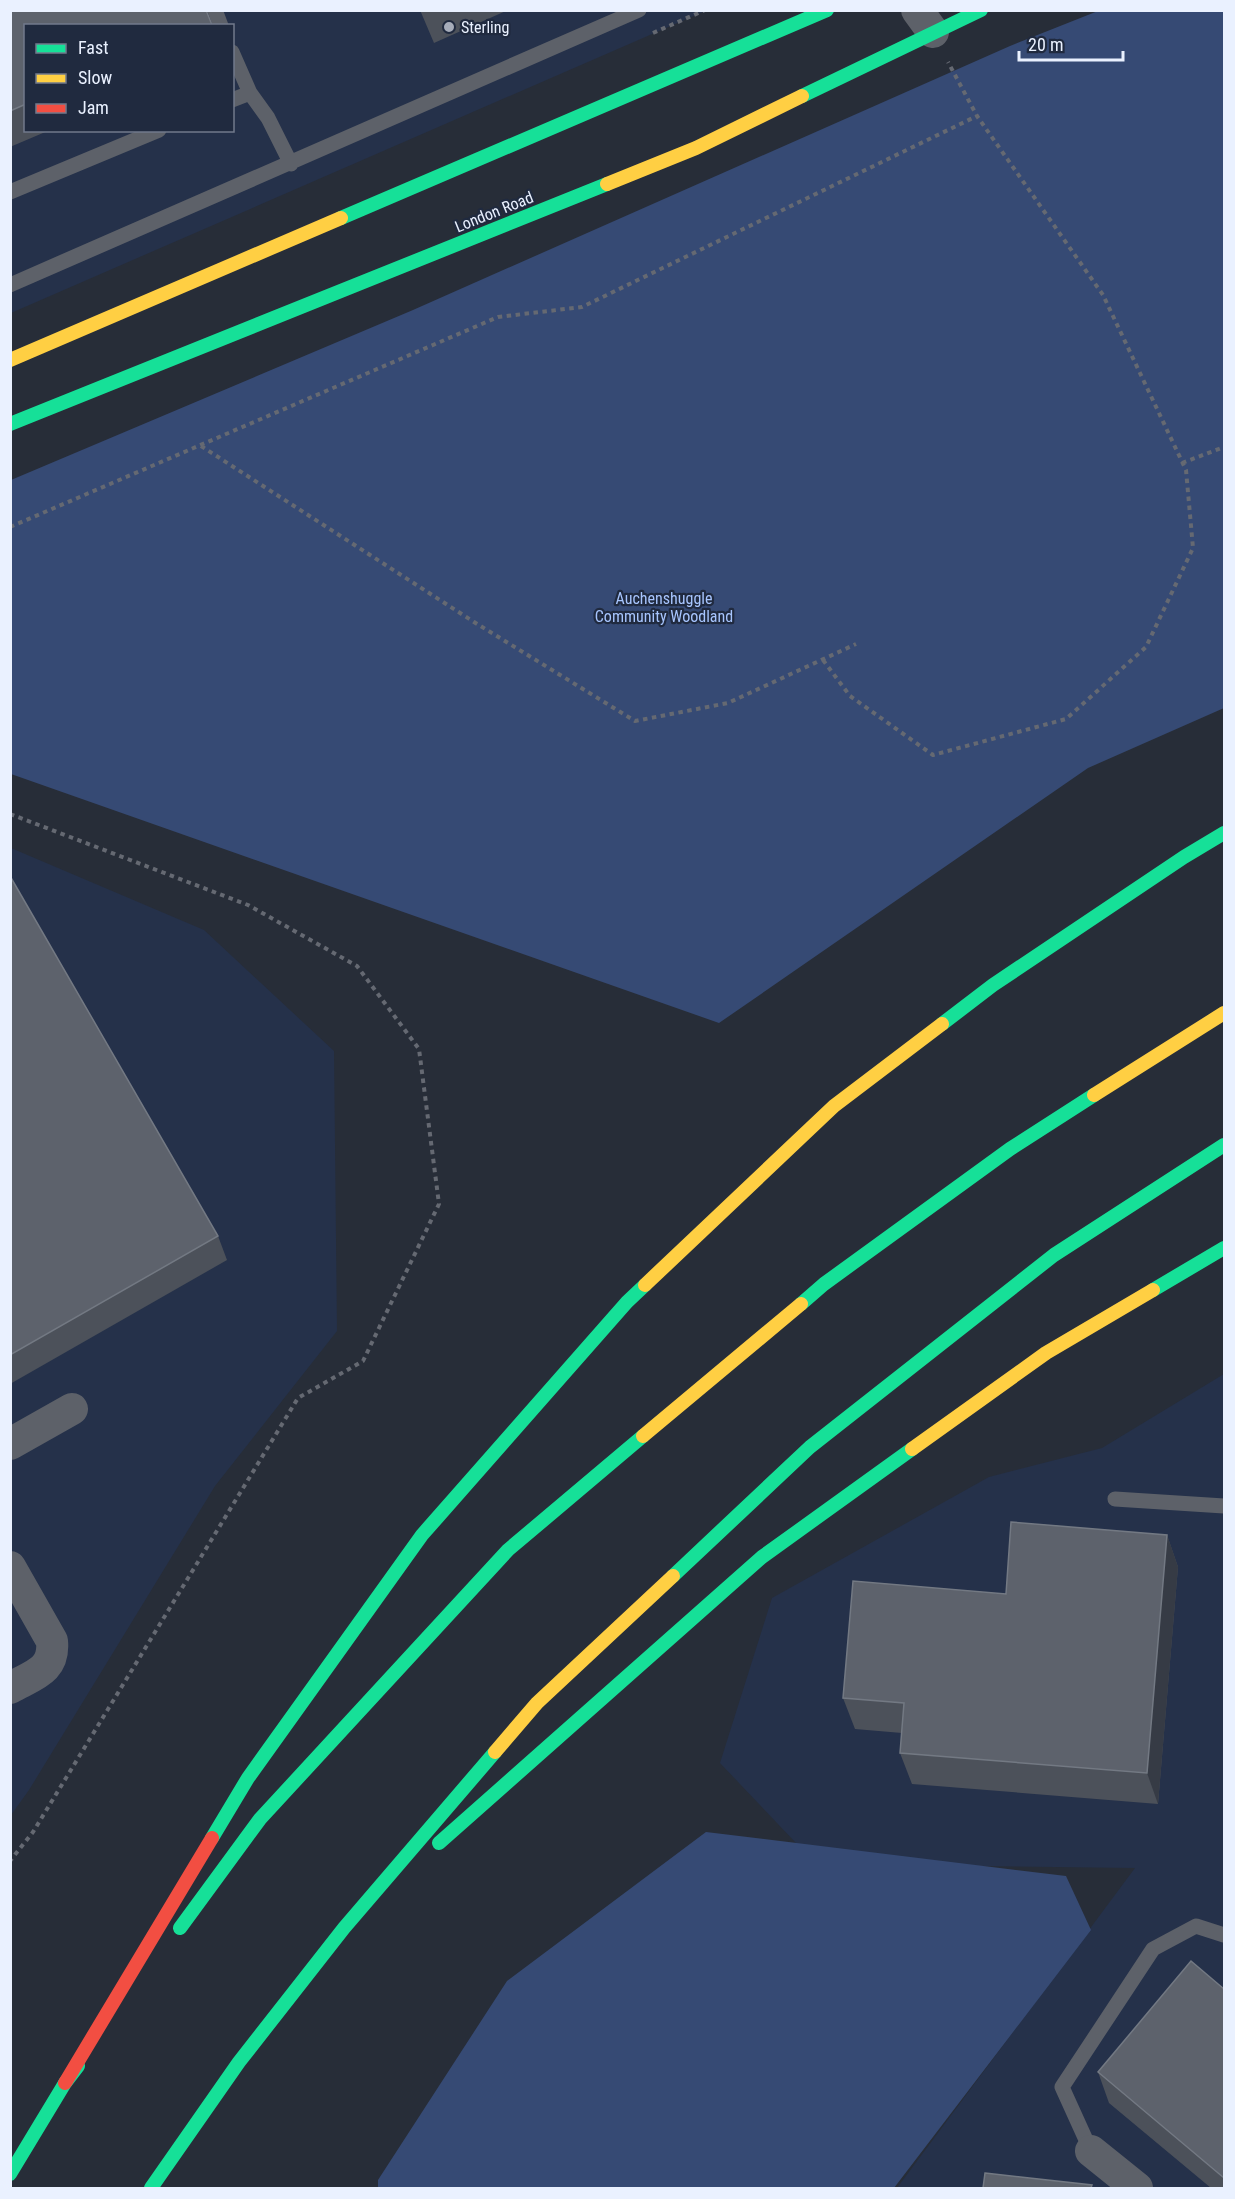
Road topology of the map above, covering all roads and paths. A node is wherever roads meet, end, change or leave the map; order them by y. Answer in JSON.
{"nodes":[{"id":1,"x":639,"y":10,"type":"edge"},
{"id":2,"x":827,"y":10,"type":"edge"},
{"id":3,"x":981,"y":10,"type":"edge"},
{"id":4,"x":925,"y":21,"type":"edge"},
{"id":5,"x":234,"y":57,"type":"edge"},
{"id":6,"x":250,"y":93,"type":"junction"},
{"id":7,"x":234,"y":99,"type":"edge"},
{"id":8,"x":977,"y":116,"type":"junction"},
{"id":9,"x":154,"y":132,"type":"edge"},
{"id":10,"x":291,"y":164,"type":"junction"},
{"id":11,"x":10,"y":192,"type":"edge"},
{"id":12,"x":10,"y":285,"type":"edge"},
{"id":13,"x":10,"y":360,"type":"edge"},
{"id":14,"x":10,"y":424,"type":"edge"},
{"id":15,"x":201,"y":445,"type":"junction"},
{"id":16,"x":1224,"y":447,"type":"edge"},
{"id":17,"x":1182,"y":463,"type":"junction"},
{"id":18,"x":10,"y":527,"type":"edge"},
{"id":19,"x":856,"y":644,"type":"dead end"},
{"id":20,"x":823,"y":660,"type":"junction"},
{"id":21,"x":10,"y":814,"type":"edge"},
{"id":22,"x":1224,"y":833,"type":"edge"},
{"id":23,"x":1224,"y":1013,"type":"edge"},
{"id":24,"x":1224,"y":1145,"type":"edge"},
{"id":25,"x":1224,"y":1248,"type":"edge"},
{"id":26,"x":72,"y":1409,"type":"dead end"},
{"id":27,"x":10,"y":1444,"type":"edge"},
{"id":28,"x":1115,"y":1499,"type":"dead end"},
{"id":29,"x":1224,"y":1506,"type":"edge"},
{"id":30,"x":10,"y":1567,"type":"edge"},
{"id":31,"x":10,"y":1688,"type":"edge"},
{"id":32,"x":10,"y":1861,"type":"edge"},
{"id":33,"x":344,"y":1928,"type":"junction"},
{"id":34,"x":1224,"y":1935,"type":"edge"},
{"id":35,"x":169,"y":1942,"type":"dead end"},
{"id":36,"x":148,"y":1970,"type":"dead end"},
{"id":37,"x":65,"y":2083,"type":"junction"},
{"id":38,"x":1091,"y":2151,"type":"joint"},
{"id":39,"x":10,"y":2174,"type":"edge"},
{"id":40,"x":151,"y":2188,"type":"edge"},
{"id":41,"x":1137,"y":2188,"type":"edge"}],
"edges":[{"from":1,"to":10,"type":"lane"},
{"from":2,"to":13,"type":"main road"},
{"from":3,"to":4,"type":"main road","name":"London Road"},
{"from":4,"to":8,"type":"path"},
{"from":4,"to":14,"type":"main road","name":"London Road"},
{"from":5,"to":6,"type":"lane"},
{"from":6,"to":7,"type":"lane"},
{"from":6,"to":10,"type":"lane"},
{"from":8,"to":15,"type":"path"},
{"from":8,"to":17,"type":"path"},
{"from":9,"to":11,"type":"lane"},
{"from":10,"to":12,"type":"lane"},
{"from":15,"to":18,"type":"path"},
{"from":15,"to":20,"type":"path"},
{"from":16,"to":17,"type":"path"},
{"from":17,"to":20,"type":"path"},
{"from":19,"to":20,"type":"path"},
{"from":21,"to":32,"type":"path"},
{"from":22,"to":37,"type":"main road"},
{"from":23,"to":35,"type":"main road"},
{"from":24,"to":33,"type":"main road"},
{"from":25,"to":33,"type":"main road"},
{"from":26,"to":27,"type":"street"},
{"from":28,"to":29,"type":"lane"},
{"from":30,"to":31,"type":"street"},
{"from":33,"to":40,"type":"main road"},
{"from":34,"to":38,"type":"lane"},
{"from":36,"to":37,"type":"main road"},
{"from":37,"to":39,"type":"main road"},
{"from":38,"to":41,"type":"street"}]}
